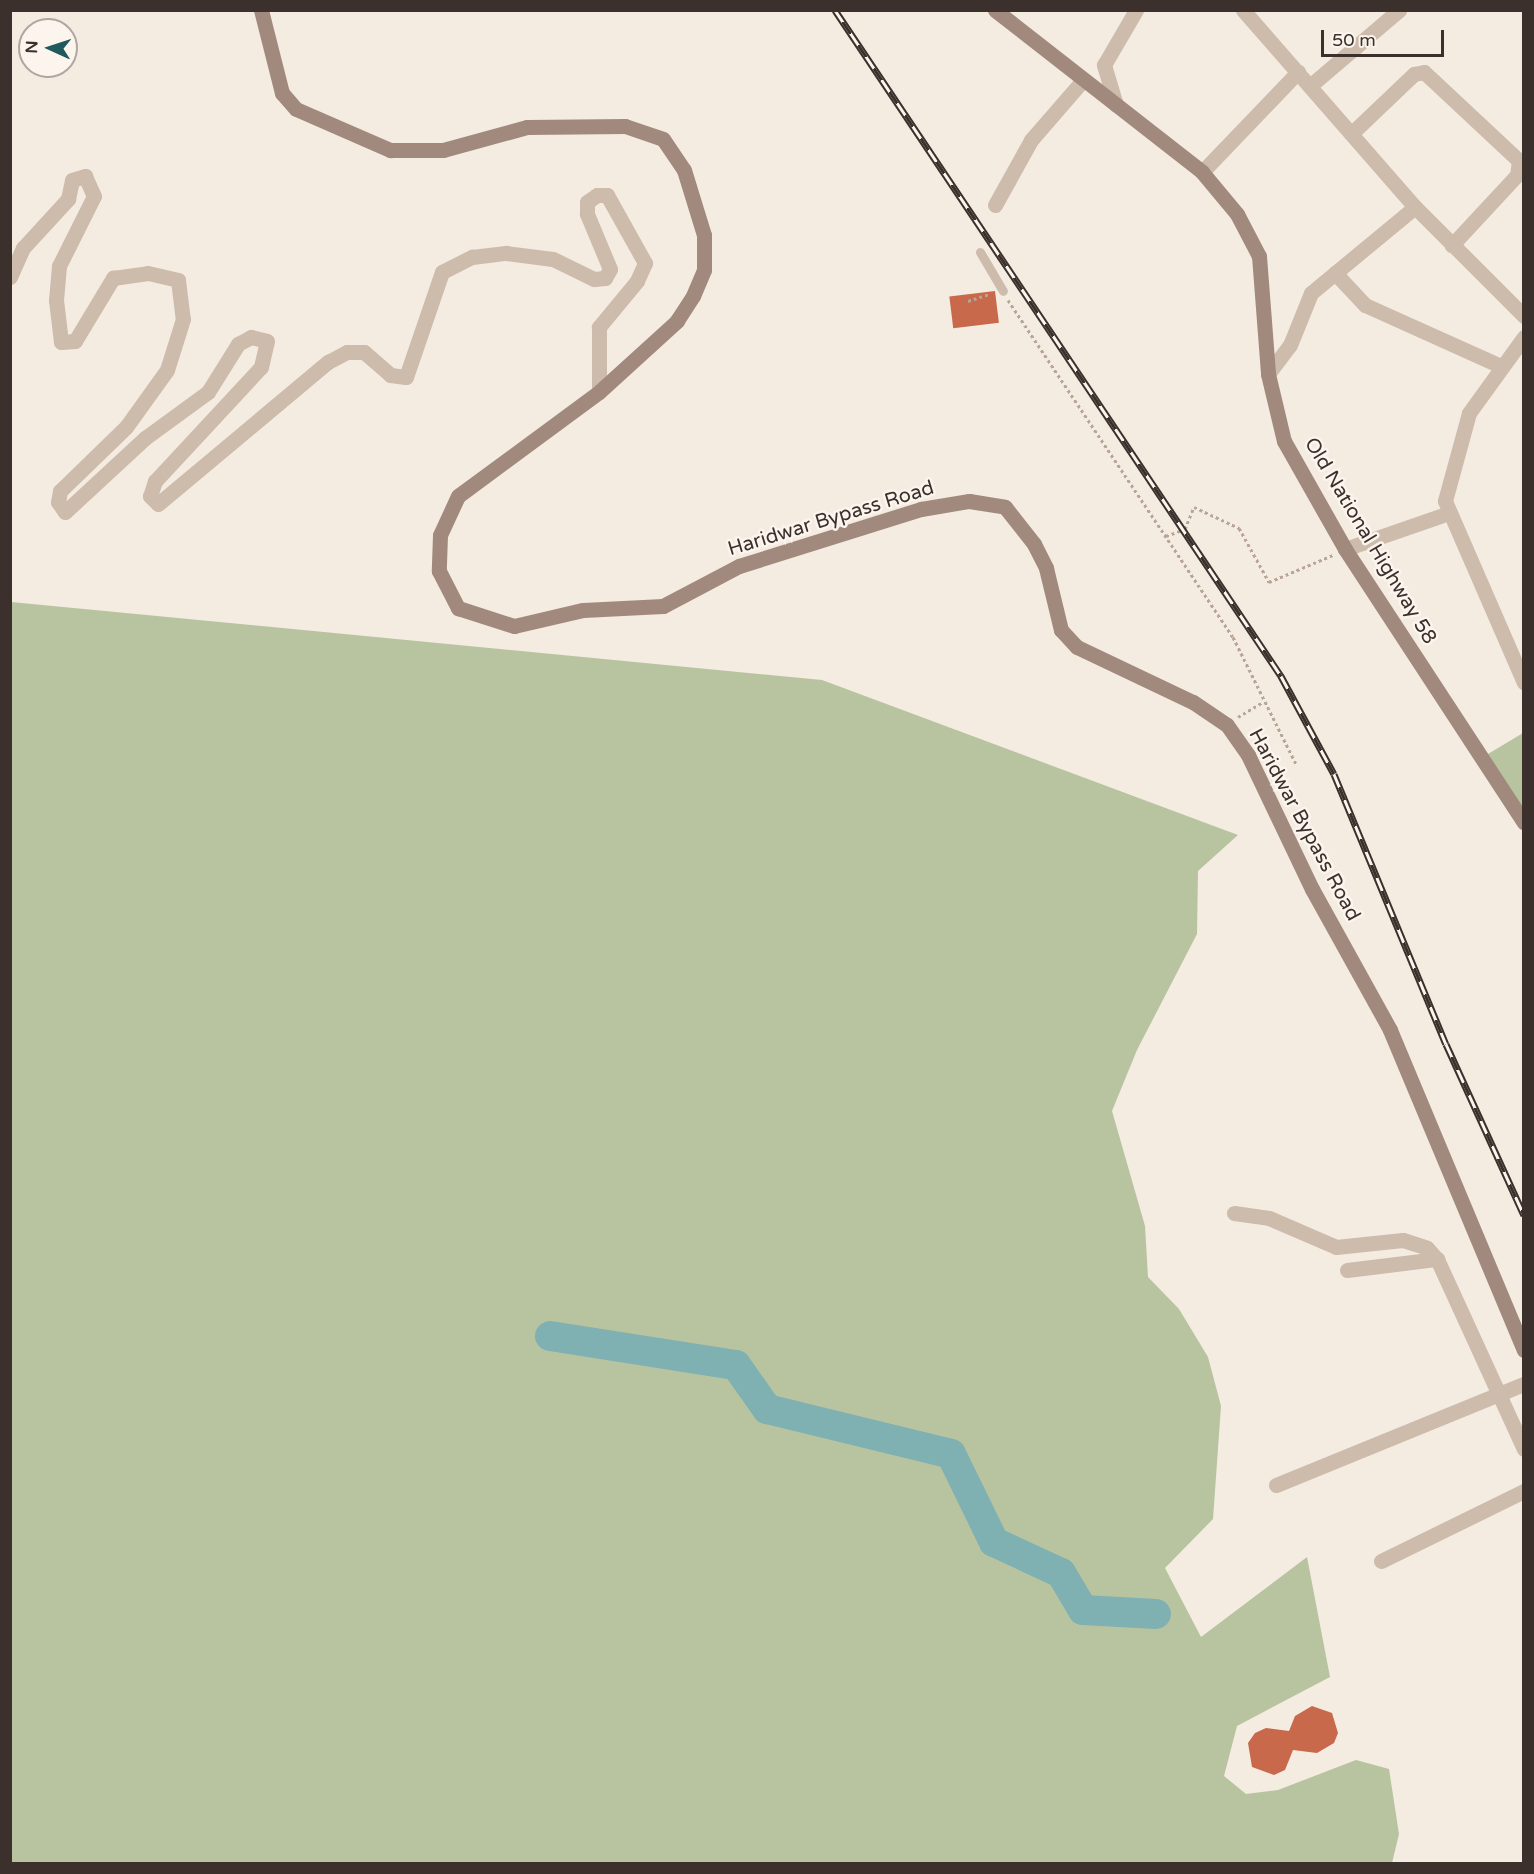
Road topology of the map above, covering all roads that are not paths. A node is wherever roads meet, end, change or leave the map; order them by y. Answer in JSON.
{"nodes":[{"id":1,"x":261,"y":10,"type":"edge"},
{"id":2,"x":995,"y":10,"type":"edge"},
{"id":3,"x":1136,"y":10,"type":"edge"},
{"id":4,"x":1243,"y":10,"type":"edge"},
{"id":5,"x":1399,"y":10,"type":"edge"},
{"id":6,"x":1298,"y":72,"type":"junction"},
{"id":7,"x":1083,"y":80,"type":"junction"},
{"id":8,"x":1311,"y":86,"type":"junction"},
{"id":9,"x":1116,"y":105,"type":"junction"},
{"id":10,"x":1352,"y":133,"type":"junction"},
{"id":11,"x":1202,"y":172,"type":"junction"},
{"id":12,"x":996,"y":205,"type":"dead end"},
{"id":13,"x":1415,"y":207,"type":"junction"},
{"id":14,"x":1452,"y":244,"type":"junction"},
{"id":15,"x":980,"y":252,"type":"dead end"},
{"id":16,"x":1335,"y":273,"type":"junction"},
{"id":17,"x":10,"y":277,"type":"edge"},
{"id":18,"x":1003,"y":291,"type":"road end"},
{"id":19,"x":1524,"y":315,"type":"edge"},
{"id":20,"x":1524,"y":336,"type":"edge"},
{"id":21,"x":1501,"y":366,"type":"junction"},
{"id":22,"x":1268,"y":374,"type":"junction"},
{"id":23,"x":599,"y":392,"type":"junction"},
{"id":24,"x":1446,"y":514,"type":"junction"},
{"id":25,"x":1345,"y":549,"type":"junction"},
{"id":26,"x":1524,"y":683,"type":"edge"},
{"id":27,"x":1524,"y":823,"type":"edge"},
{"id":28,"x":1234,"y":1213,"type":"dead end"},
{"id":29,"x":1435,"y":1257,"type":"junction"},
{"id":30,"x":1347,"y":1270,"type":"dead end"},
{"id":31,"x":1524,"y":1350,"type":"edge"},
{"id":32,"x":1524,"y":1384,"type":"edge"},
{"id":33,"x":1499,"y":1394,"type":"junction"},
{"id":34,"x":1524,"y":1449,"type":"edge"},
{"id":35,"x":1276,"y":1485,"type":"dead end"},
{"id":36,"x":1524,"y":1491,"type":"edge"},
{"id":37,"x":1381,"y":1561,"type":"dead end"}],
"edges":[{"from":1,"to":23,"type":"main road","name":"Haridwar Bypass Road"},
{"from":2,"to":7,"type":"main road","name":"Old National Highway 58"},
{"from":3,"to":9,"type":"street"},
{"from":4,"to":6,"type":"street"},
{"from":5,"to":8,"type":"street"},
{"from":6,"to":8,"type":"street"},
{"from":6,"to":11,"type":"street"},
{"from":7,"to":9,"type":"main road","name":"Old National Highway 58"},
{"from":7,"to":12,"type":"street"},
{"from":8,"to":10,"type":"street"},
{"from":9,"to":11,"type":"main road","name":"Old National Highway 58"},
{"from":10,"to":13,"type":"street"},
{"from":10,"to":14,"type":"street"},
{"from":11,"to":22,"type":"main road","name":"Old National Highway 58"},
{"from":13,"to":14,"type":"street"},
{"from":13,"to":16,"type":"street"},
{"from":14,"to":19,"type":"street"},
{"from":15,"to":18,"type":"lane"},
{"from":16,"to":21,"type":"street"},
{"from":16,"to":22,"type":"street"},
{"from":17,"to":23,"type":"street"},
{"from":20,"to":21,"type":"street"},
{"from":21,"to":24,"type":"street"},
{"from":22,"to":25,"type":"main road","name":"Old National Highway 58"},
{"from":23,"to":31,"type":"main road","name":"Haridwar Bypass Road"},
{"from":24,"to":25,"type":"street"},
{"from":24,"to":26,"type":"street"},
{"from":25,"to":27,"type":"main road","name":"Old National Highway 58"},
{"from":28,"to":29,"type":"street"},
{"from":29,"to":30,"type":"street"},
{"from":29,"to":33,"type":"street"},
{"from":32,"to":33,"type":"street"},
{"from":33,"to":34,"type":"street"},
{"from":33,"to":35,"type":"street"},
{"from":36,"to":37,"type":"street"}]}
